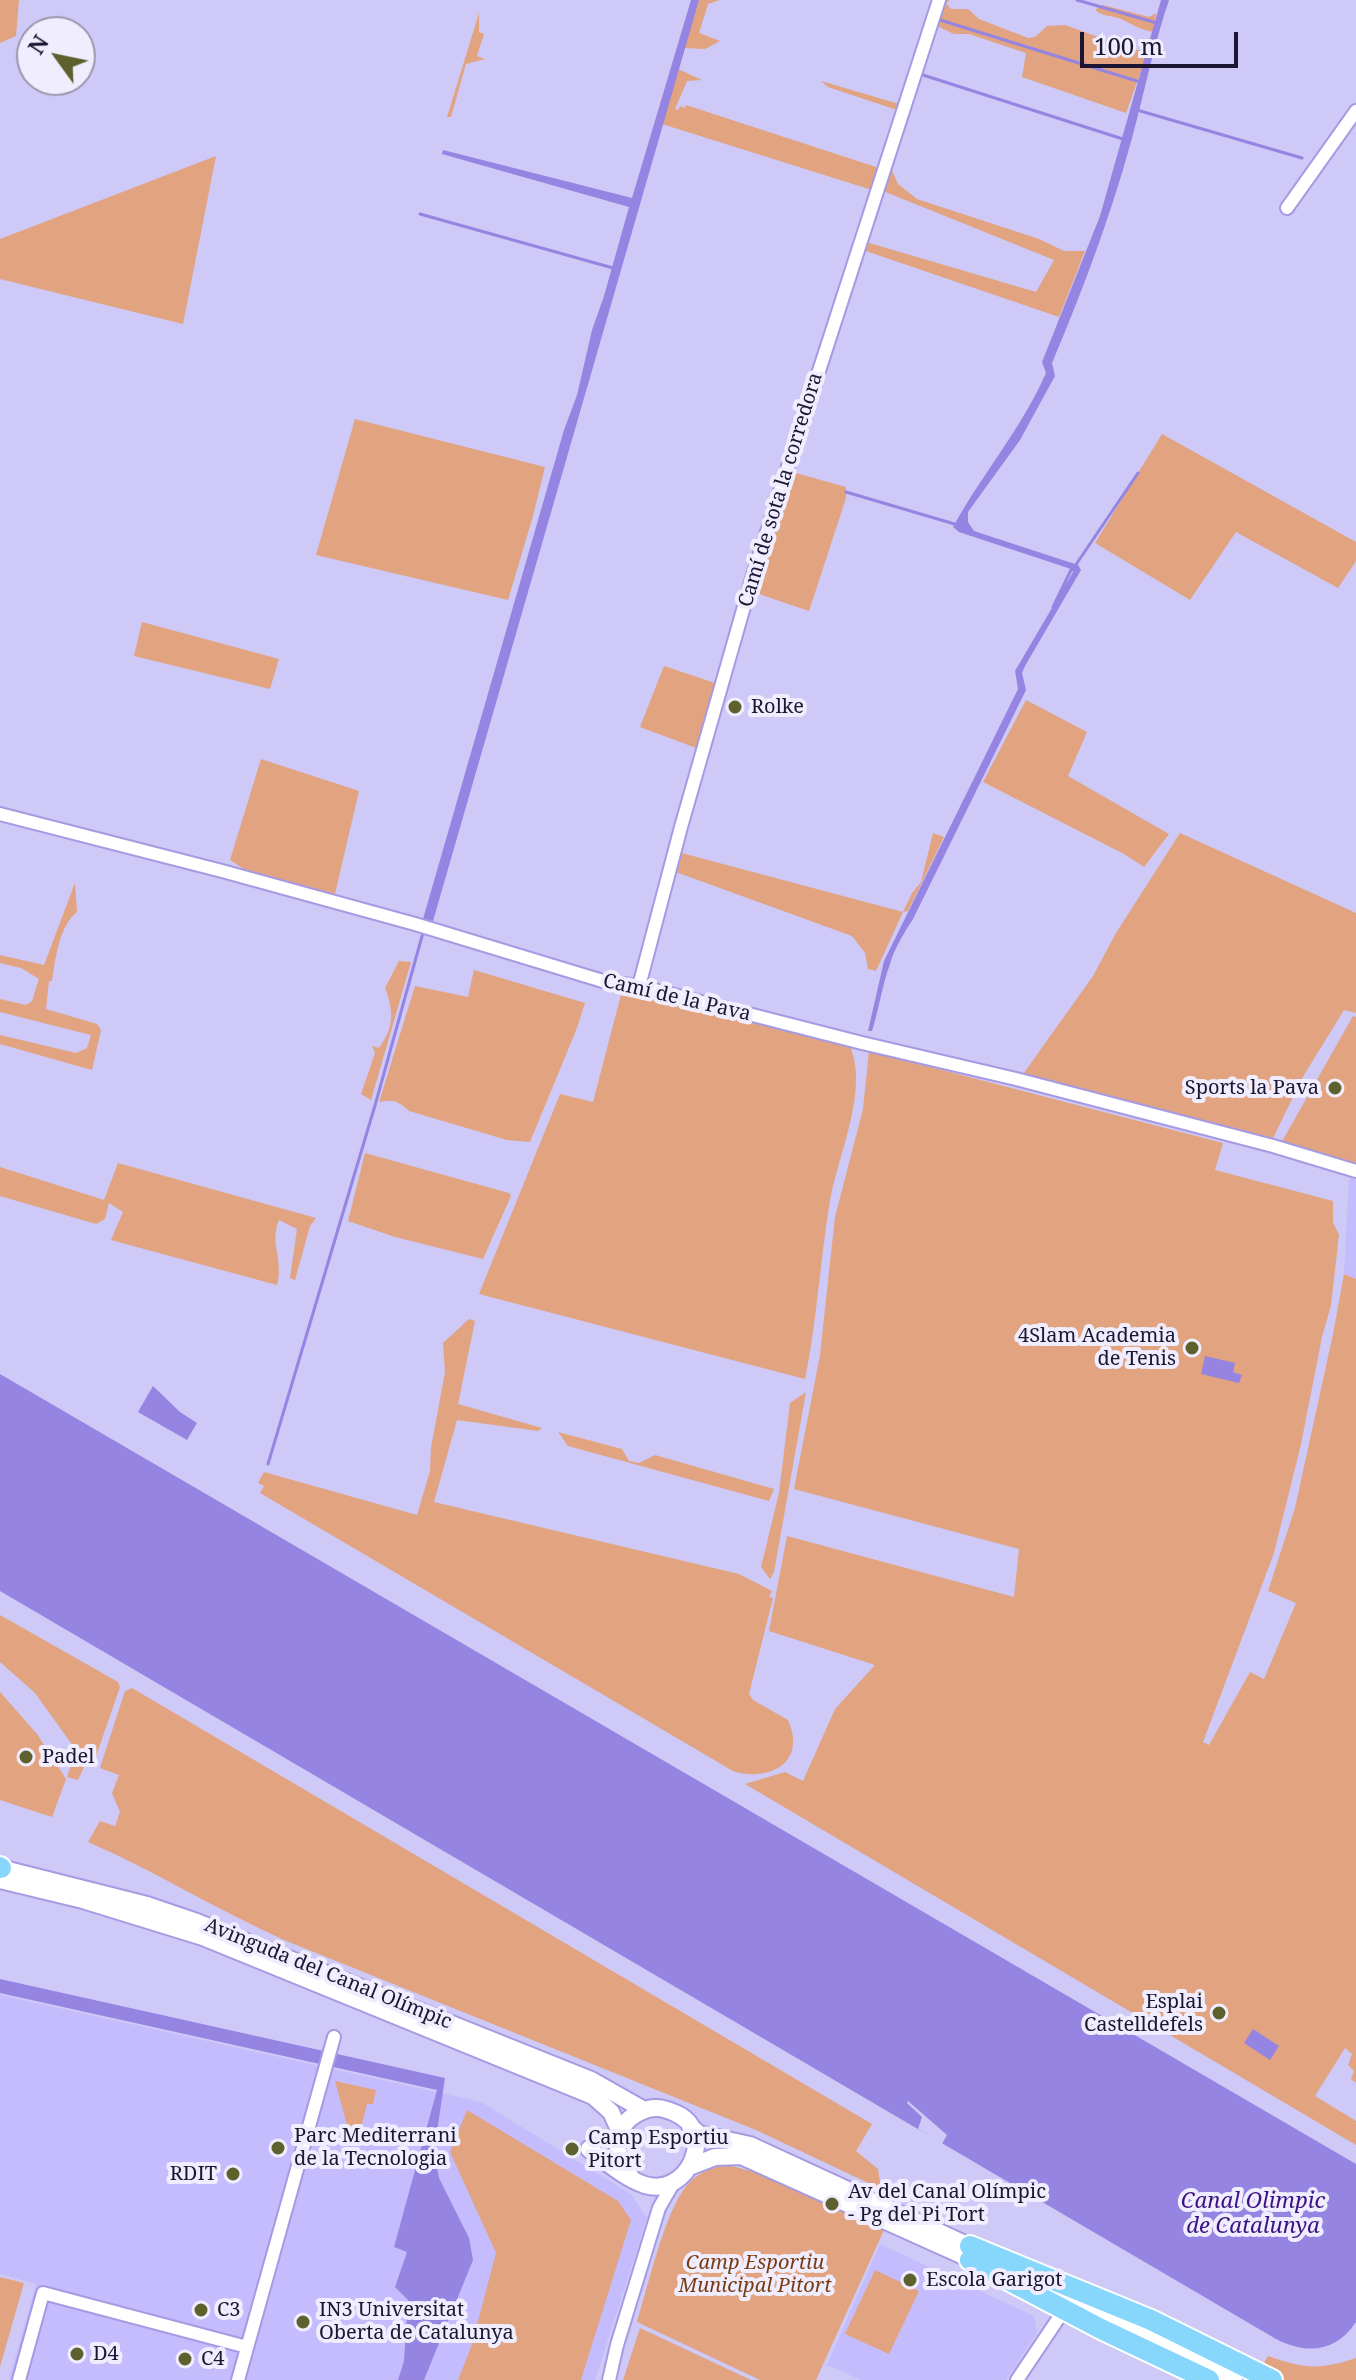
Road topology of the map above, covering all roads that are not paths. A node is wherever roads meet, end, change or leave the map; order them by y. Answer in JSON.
{"nodes":[{"id":1,"x":939,"y":0,"type":"edge"},
{"id":2,"x":1356,"y":111,"type":"edge"},
{"id":3,"x":1287,"y":208,"type":"dead end"},
{"id":4,"x":0,"y":814,"type":"edge"},
{"id":5,"x":639,"y":986,"type":"junction"},
{"id":6,"x":1356,"y":1171,"type":"edge"},
{"id":7,"x":0,"y":1871,"type":"edge"},
{"id":8,"x":333,"y":2041,"type":"dead end"},
{"id":9,"x":644,"y":2110,"type":"junction"},
{"id":10,"x":690,"y":2126,"type":"junction"},
{"id":11,"x":619,"y":2137,"type":"junction"},
{"id":12,"x":689,"y":2167,"type":"junction"},
{"id":13,"x":632,"y":2178,"type":"junction"},
{"id":14,"x":674,"y":2182,"type":"junction"},
{"id":15,"x":648,"y":2186,"type":"junction"},
{"id":16,"x":659,"y":2208,"type":"junction"},
{"id":17,"x":970,"y":2253,"type":"junction"},
{"id":18,"x":1064,"y":2310,"type":"junction"},
{"id":19,"x":247,"y":2347,"type":"junction"},
{"id":20,"x":19,"y":2380,"type":"edge"},
{"id":21,"x":238,"y":2380,"type":"edge"},
{"id":22,"x":609,"y":2380,"type":"edge"},
{"id":23,"x":1017,"y":2380,"type":"edge"},
{"id":24,"x":1209,"y":2380,"type":"edge"},
{"id":25,"x":1234,"y":2380,"type":"edge"},
{"id":26,"x":1272,"y":2380,"type":"edge"}],
"edges":[{"from":1,"to":5,"type":"street","name":"Camí de sota la corredora"},
{"from":2,"to":3,"type":"street"},
{"from":4,"to":5,"type":"street","name":"Camí de la Pava"},
{"from":5,"to":6,"type":"street","name":"Camí de la Pava"},
{"from":7,"to":9,"type":"street","name":"Avinguda del Canal Olímpic"},
{"from":7,"to":11,"type":"street","name":"Avinguda del Canal Olímpic"},
{"from":8,"to":19,"type":"street"},
{"from":9,"to":10,"type":"street"},
{"from":9,"to":11,"type":"street"},
{"from":10,"to":12,"type":"street"},
{"from":10,"to":17,"type":"street"},
{"from":11,"to":13,"type":"street"},
{"from":11,"to":13,"type":"street"},
{"from":12,"to":14,"type":"street"},
{"from":12,"to":17,"type":"street"},
{"from":13,"to":15,"type":"street"},
{"from":14,"to":15,"type":"street"},
{"from":14,"to":16,"type":"street"},
{"from":15,"to":16,"type":"street"},
{"from":16,"to":22,"type":"street"},
{"from":17,"to":18,"type":"highway"},
{"from":17,"to":25,"type":"street"},
{"from":17,"to":26,"type":"highway"},
{"from":18,"to":23,"type":"street"},
{"from":18,"to":24,"type":"highway"},
{"from":19,"to":20,"type":"street"},
{"from":19,"to":21,"type":"street"}]}
